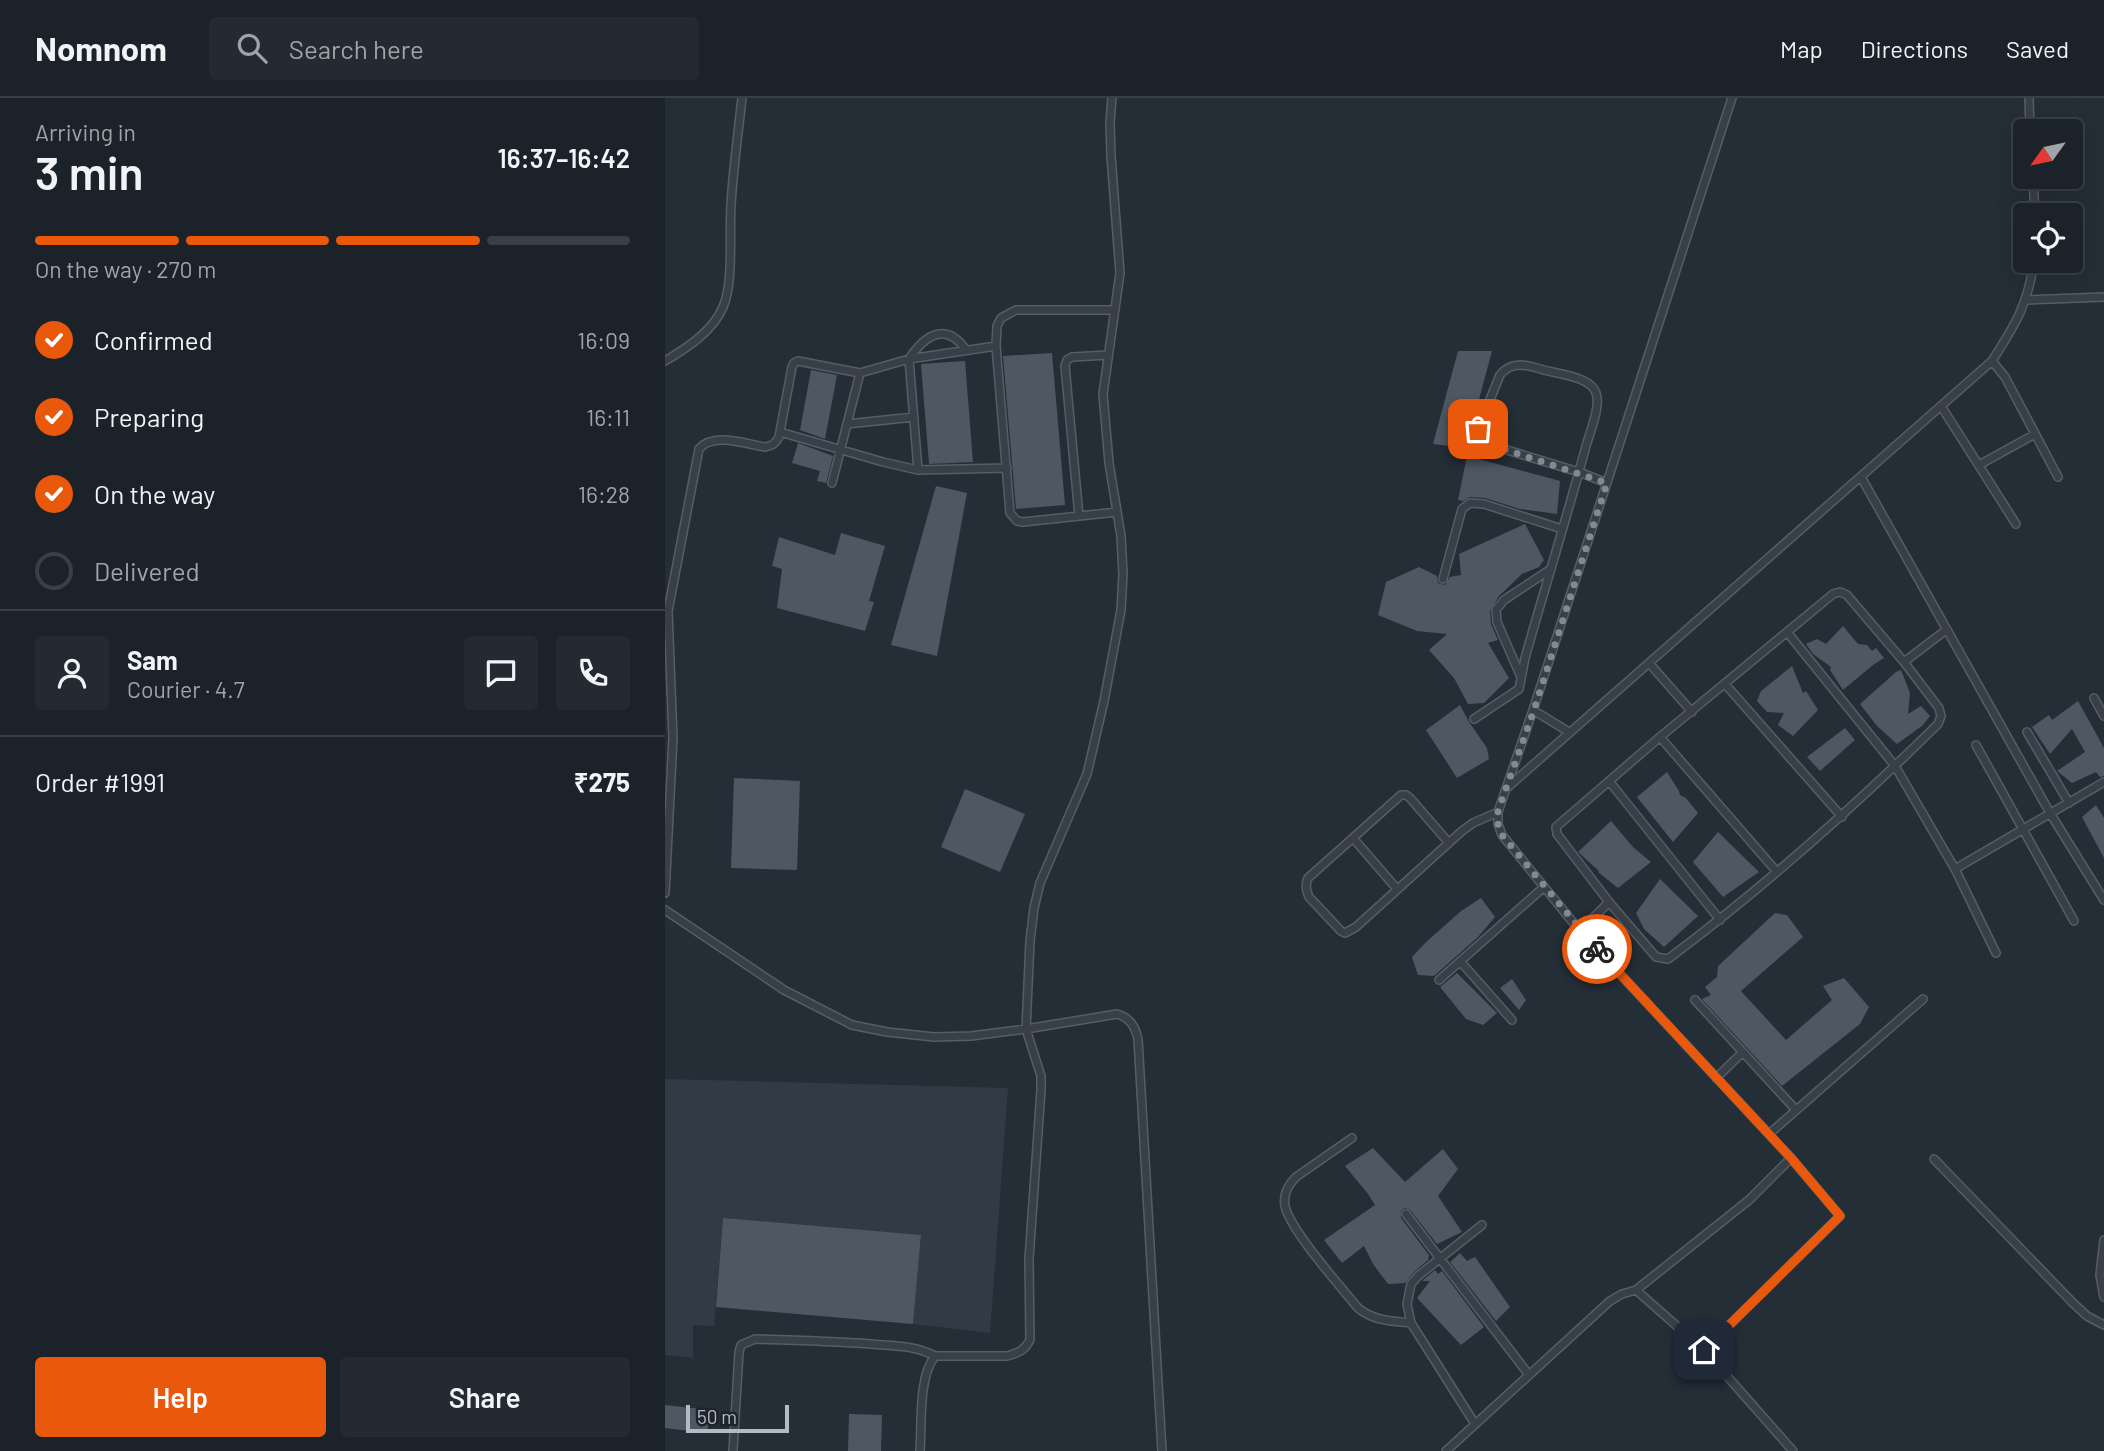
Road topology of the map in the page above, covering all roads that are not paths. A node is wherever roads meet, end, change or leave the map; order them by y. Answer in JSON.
{"nodes":[{"id":1,"x":742,"y":98,"type":"edge"},
{"id":2,"x":1112,"y":98,"type":"edge"},
{"id":3,"x":1732,"y":98,"type":"edge"},
{"id":4,"x":2029,"y":98,"type":"edge"},
{"id":5,"x":2030,"y":119,"type":"edge"},
{"id":6,"x":2032,"y":273,"type":"edge"},
{"id":7,"x":2104,"y":297,"type":"edge"},
{"id":8,"x":2027,"y":300,"type":"junction"},
{"id":9,"x":1115,"y":310,"type":"junction"},
{"id":10,"x":996,"y":346,"type":"junction"},
{"id":11,"x":966,"y":350,"type":"junction"},
{"id":12,"x":1108,"y":355,"type":"junction"},
{"id":13,"x":909,"y":359,"type":"junction"},
{"id":14,"x":665,"y":361,"type":"edge"},
{"id":15,"x":1992,"y":361,"type":"junction"},
{"id":16,"x":860,"y":373,"type":"junction"},
{"id":17,"x":1941,"y":406,"type":"junction"},
{"id":18,"x":914,"y":417,"type":"junction"},
{"id":19,"x":847,"y":424,"type":"junction"},
{"id":20,"x":780,"y":432,"type":"junction"},
{"id":21,"x":2035,"y":434,"type":"junction"},
{"id":22,"x":840,"y":448,"type":"junction"},
{"id":23,"x":1979,"y":465,"type":"junction"},
{"id":24,"x":1007,"y":468,"type":"junction"},
{"id":25,"x":918,"y":470,"type":"junction"},
{"id":26,"x":1579,"y":472,"type":"junction"},
{"id":27,"x":1861,"y":477,"type":"junction"},
{"id":28,"x":2058,"y":477,"type":"dead end"},
{"id":29,"x":1607,"y":483,"type":"junction"},
{"id":30,"x":832,"y":484,"type":"dead end"},
{"id":31,"x":1118,"y":512,"type":"junction"},
{"id":32,"x":1079,"y":516,"type":"junction"},
{"id":33,"x":2016,"y":524,"type":"dead end"},
{"id":34,"x":1562,"y":529,"type":"junction"},
{"id":35,"x":1551,"y":569,"type":"junction"},
{"id":36,"x":1443,"y":579,"type":"dead end"},
{"id":37,"x":1946,"y":630,"type":"junction"},
{"id":38,"x":1787,"y":632,"type":"junction"},
{"id":39,"x":1903,"y":662,"type":"junction"},
{"id":40,"x":1649,"y":663,"type":"junction"},
{"id":41,"x":1521,"y":678,"type":"junction"},
{"id":42,"x":1725,"y":684,"type":"junction"},
{"id":43,"x":2094,"y":698,"type":"dead end"},
{"id":44,"x":1534,"y":710,"type":"junction"},
{"id":45,"x":1692,"y":712,"type":"junction"},
{"id":46,"x":2104,"y":716,"type":"edge"},
{"id":47,"x":1474,"y":719,"type":"dead end"},
{"id":48,"x":1569,"y":732,"type":"junction"},
{"id":49,"x":2027,"y":732,"type":"dead end"},
{"id":50,"x":1660,"y":737,"type":"junction"},
{"id":51,"x":1976,"y":745,"type":"dead end"},
{"id":52,"x":1895,"y":766,"type":"junction"},
{"id":53,"x":1609,"y":781,"type":"junction"},
{"id":54,"x":2104,"y":782,"type":"edge"},
{"id":55,"x":1507,"y":787,"type":"junction"},
{"id":56,"x":2069,"y":803,"type":"junction"},
{"id":57,"x":1498,"y":811,"type":"junction"},
{"id":58,"x":2050,"y":813,"type":"junction"},
{"id":59,"x":1842,"y":817,"type":"junction"},
{"id":60,"x":2023,"y":829,"type":"junction"},
{"id":61,"x":1353,"y":838,"type":"junction"},
{"id":62,"x":1448,"y":843,"type":"junction"},
{"id":63,"x":1955,"y":869,"type":"junction"},
{"id":64,"x":1777,"y":872,"type":"junction"},
{"id":65,"x":1544,"y":887,"type":"junction"},
{"id":66,"x":1397,"y":889,"type":"junction"},
{"id":67,"x":665,"y":893,"type":"edge"},
{"id":68,"x":2104,"y":900,"type":"edge"},
{"id":69,"x":1609,"y":902,"type":"junction"},
{"id":70,"x":665,"y":910,"type":"edge"},
{"id":71,"x":1720,"y":920,"type":"junction"},
{"id":72,"x":2074,"y":921,"type":"dead end"},
{"id":73,"x":1580,"y":931,"type":"junction"},
{"id":74,"x":1996,"y":953,"type":"dead end"},
{"id":75,"x":1460,"y":961,"type":"junction"},
{"id":76,"x":1439,"y":980,"type":"dead end"},
{"id":77,"x":1923,"y":999,"type":"dead end"},
{"id":78,"x":1695,"y":1000,"type":"dead end"},
{"id":79,"x":1512,"y":1020,"type":"dead end"},
{"id":80,"x":1026,"y":1030,"type":"junction"},
{"id":81,"x":1742,"y":1052,"type":"junction"},
{"id":82,"x":1716,"y":1078,"type":"junction"},
{"id":83,"x":1796,"y":1110,"type":"junction"},
{"id":84,"x":1769,"y":1134,"type":"junction"},
{"id":85,"x":1352,"y":1138,"type":"dead end"},
{"id":86,"x":1791,"y":1158,"type":"junction"},
{"id":87,"x":1934,"y":1159,"type":"dead end"},
{"id":88,"x":1406,"y":1214,"type":"dead end"},
{"id":89,"x":1482,"y":1225,"type":"dead end"},
{"id":90,"x":2104,"y":1240,"type":"edge"},
{"id":91,"x":1439,"y":1259,"type":"junction"},
{"id":92,"x":1636,"y":1290,"type":"junction"},
{"id":93,"x":2104,"y":1297,"type":"edge"},
{"id":94,"x":1411,"y":1323,"type":"junction"},
{"id":95,"x":2104,"y":1325,"type":"edge"},
{"id":96,"x":1704,"y":1350,"type":"junction"},
{"id":97,"x":935,"y":1356,"type":"junction"},
{"id":98,"x":1529,"y":1375,"type":"junction"},
{"id":99,"x":1475,"y":1424,"type":"junction"},
{"id":100,"x":733,"y":1451,"type":"edge"},
{"id":101,"x":920,"y":1451,"type":"edge"},
{"id":102,"x":1162,"y":1451,"type":"edge"},
{"id":103,"x":1446,"y":1451,"type":"edge"},
{"id":104,"x":1793,"y":1451,"type":"edge"}],
"edges":[{"from":1,"to":14,"type":"lane"},
{"from":2,"to":9,"type":"lane"},
{"from":3,"to":29,"type":"lane"},
{"from":4,"to":5,"type":"lane"},
{"from":6,"to":8,"type":"lane"},
{"from":7,"to":8,"type":"lane"},
{"from":8,"to":15,"type":"lane"},
{"from":9,"to":10,"type":"lane"},
{"from":9,"to":12,"type":"lane"},
{"from":10,"to":11,"type":"lane"},
{"from":10,"to":24,"type":"lane"},
{"from":11,"to":13,"type":"lane"},
{"from":11,"to":13,"type":"lane"},
{"from":12,"to":31,"type":"lane"},
{"from":12,"to":32,"type":"lane"},
{"from":13,"to":16,"type":"lane"},
{"from":13,"to":18,"type":"lane"},
{"from":15,"to":17,"type":"lane"},
{"from":15,"to":21,"type":"lane"},
{"from":16,"to":19,"type":"lane"},
{"from":16,"to":20,"type":"lane"},
{"from":17,"to":23,"type":"lane"},
{"from":17,"to":27,"type":"lane"},
{"from":18,"to":19,"type":"lane"},
{"from":18,"to":25,"type":"lane"},
{"from":19,"to":22,"type":"lane"},
{"from":20,"to":22,"type":"lane"},
{"from":20,"to":67,"type":"lane"},
{"from":21,"to":23,"type":"lane"},
{"from":21,"to":28,"type":"lane"},
{"from":22,"to":25,"type":"lane"},
{"from":22,"to":30,"type":"lane"},
{"from":23,"to":33,"type":"lane"},
{"from":24,"to":25,"type":"lane"},
{"from":24,"to":32,"type":"lane"},
{"from":26,"to":26,"type":"lane"},
{"from":26,"to":29,"type":"lane"},
{"from":26,"to":34,"type":"lane"},
{"from":27,"to":37,"type":"lane"},
{"from":27,"to":40,"type":"lane"},
{"from":29,"to":44,"type":"lane"},
{"from":31,"to":32,"type":"lane"},
{"from":31,"to":80,"type":"lane"},
{"from":34,"to":35,"type":"lane"},
{"from":34,"to":36,"type":"lane"},
{"from":35,"to":41,"type":"lane"},
{"from":35,"to":41,"type":"lane"},
{"from":37,"to":39,"type":"lane"},
{"from":37,"to":58,"type":"lane"},
{"from":38,"to":39,"type":"lane"},
{"from":38,"to":42,"type":"lane"},
{"from":38,"to":52,"type":"lane"},
{"from":39,"to":52,"type":"lane"},
{"from":40,"to":45,"type":"lane"},
{"from":40,"to":48,"type":"lane"},
{"from":41,"to":47,"type":"lane"},
{"from":42,"to":45,"type":"lane"},
{"from":42,"to":59,"type":"lane"},
{"from":43,"to":46,"type":"lane"},
{"from":44,"to":48,"type":"lane"},
{"from":44,"to":55,"type":"lane"},
{"from":45,"to":50,"type":"lane"},
{"from":48,"to":55,"type":"lane"},
{"from":49,"to":56,"type":"lane"},
{"from":50,"to":53,"type":"lane"},
{"from":50,"to":64,"type":"lane"},
{"from":51,"to":60,"type":"lane"},
{"from":52,"to":59,"type":"lane"},
{"from":52,"to":63,"type":"lane"},
{"from":53,"to":69,"type":"lane"},
{"from":53,"to":71,"type":"lane"},
{"from":54,"to":56,"type":"lane"},
{"from":55,"to":57,"type":"lane"},
{"from":56,"to":58,"type":"lane"},
{"from":57,"to":62,"type":"lane"},
{"from":57,"to":65,"type":"lane"},
{"from":58,"to":60,"type":"lane"},
{"from":58,"to":68,"type":"lane"},
{"from":59,"to":64,"type":"lane"},
{"from":60,"to":63,"type":"lane"},
{"from":60,"to":72,"type":"lane"},
{"from":61,"to":62,"type":"lane"},
{"from":61,"to":66,"type":"lane"},
{"from":61,"to":66,"type":"lane"},
{"from":62,"to":66,"type":"lane"},
{"from":63,"to":74,"type":"lane"},
{"from":64,"to":71,"type":"lane"},
{"from":65,"to":73,"type":"lane"},
{"from":65,"to":75,"type":"lane"},
{"from":69,"to":71,"type":"lane"},
{"from":69,"to":73,"type":"lane"},
{"from":70,"to":80,"type":"lane"},
{"from":73,"to":82,"type":"lane"},
{"from":75,"to":76,"type":"lane"},
{"from":75,"to":79,"type":"lane"},
{"from":77,"to":83,"type":"lane"},
{"from":78,"to":81,"type":"lane"},
{"from":80,"to":97,"type":"lane"},
{"from":80,"to":102,"type":"lane"},
{"from":81,"to":82,"type":"lane"},
{"from":81,"to":83,"type":"lane"},
{"from":82,"to":84,"type":"lane"},
{"from":83,"to":84,"type":"lane"},
{"from":84,"to":86,"type":"lane"},
{"from":85,"to":94,"type":"lane"},
{"from":86,"to":92,"type":"lane"},
{"from":86,"to":96,"type":"lane"},
{"from":87,"to":95,"type":"lane"},
{"from":88,"to":91,"type":"lane"},
{"from":89,"to":91,"type":"lane"},
{"from":90,"to":93,"type":"lane"},
{"from":91,"to":94,"type":"lane"},
{"from":91,"to":98,"type":"lane"},
{"from":92,"to":96,"type":"lane"},
{"from":92,"to":98,"type":"lane"},
{"from":94,"to":99,"type":"lane"},
{"from":96,"to":104,"type":"lane"},
{"from":97,"to":100,"type":"lane"},
{"from":97,"to":101,"type":"lane"},
{"from":98,"to":99,"type":"lane"},
{"from":99,"to":103,"type":"lane"}]}
